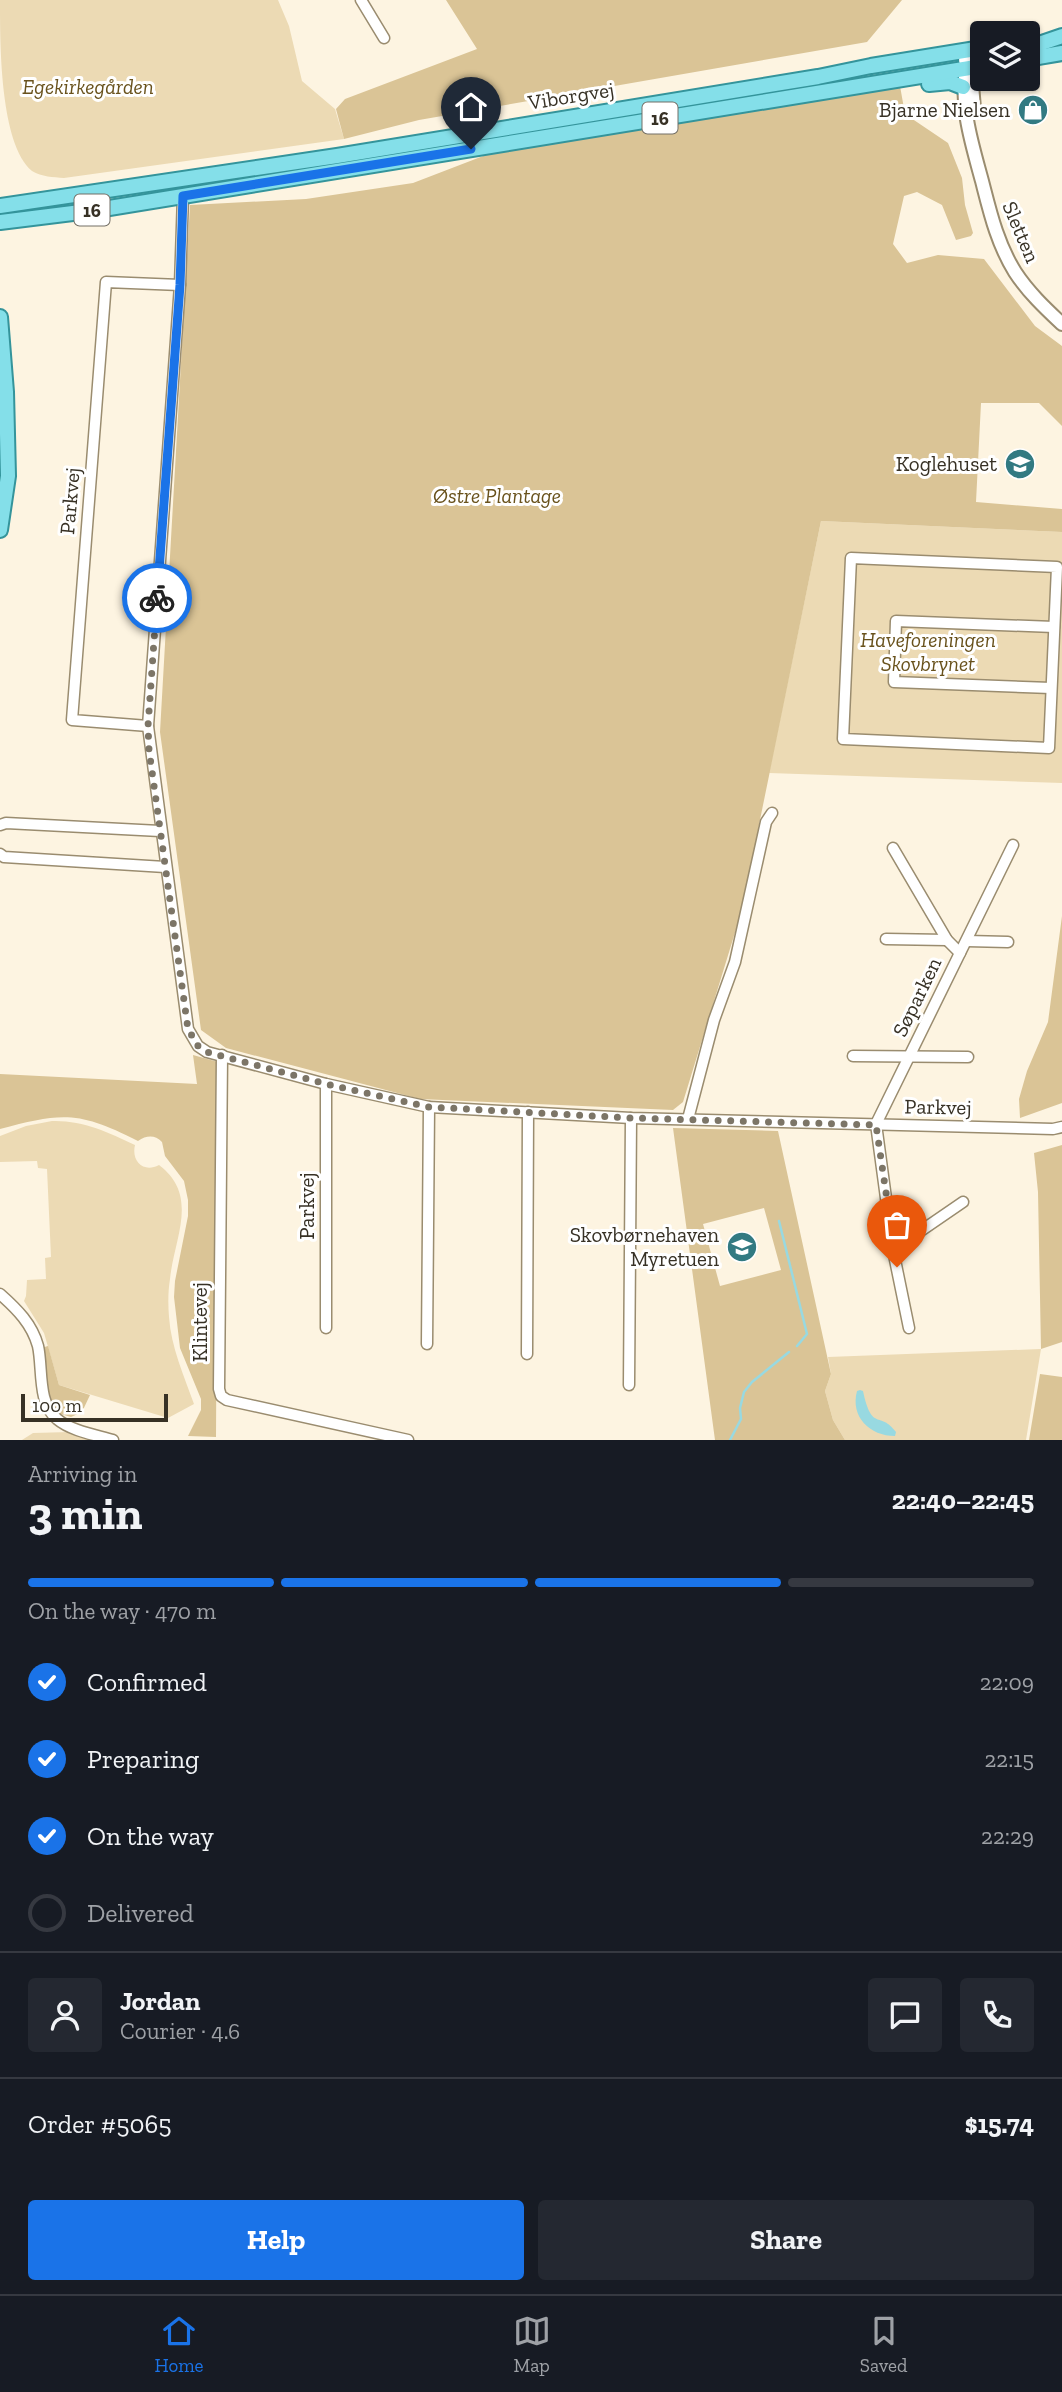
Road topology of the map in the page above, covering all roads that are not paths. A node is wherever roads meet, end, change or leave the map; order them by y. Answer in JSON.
{"nodes":[{"id":1,"x":361,"y":0,"type":"edge"},
{"id":2,"x":1062,"y":36,"type":"edge"},
{"id":3,"x":384,"y":38,"type":"dead end"},
{"id":4,"x":1040,"y":39,"type":"edge"},
{"id":5,"x":1040,"y":44,"type":"edge"},
{"id":6,"x":970,"y":50,"type":"edge"},
{"id":7,"x":1062,"y":53,"type":"edge"},
{"id":8,"x":1040,"y":57,"type":"edge"},
{"id":9,"x":970,"y":63,"type":"edge"},
{"id":10,"x":965,"y":65,"type":"junction"},
{"id":11,"x":970,"y":65,"type":"edge"},
{"id":12,"x":818,"y":78,"type":"junction"},
{"id":13,"x":963,"y":87,"type":"junction"},
{"id":14,"x":819,"y":93,"type":"junction"},
{"id":15,"x":982,"y":181,"type":"junction"},
{"id":16,"x":183,"y":196,"type":"junction"},
{"id":17,"x":0,"y":206,"type":"edge"},
{"id":18,"x":0,"y":222,"type":"edge"},
{"id":19,"x":180,"y":285,"type":"junction"},
{"id":20,"x":0,"y":317,"type":"edge"},
{"id":21,"x":1062,"y":324,"type":"edge"},
{"id":22,"x":0,"y":516,"type":"edge"},
{"id":23,"x":1,"y":522,"type":"edge"},
{"id":24,"x":0,"y":530,"type":"edge"},
{"id":25,"x":1054,"y":627,"type":"junction"},
{"id":26,"x":1057,"y":659,"type":"edge"},
{"id":27,"x":1051,"y":688,"type":"junction"},
{"id":28,"x":148,"y":726,"type":"junction"},
{"id":29,"x":772,"y":813,"type":"dead end"},
{"id":30,"x":0,"y":825,"type":"edge"},
{"id":31,"x":160,"y":831,"type":"junction"},
{"id":32,"x":1013,"y":845,"type":"dead end"},
{"id":33,"x":893,"y":848,"type":"dead end"},
{"id":34,"x":0,"y":854,"type":"edge"},
{"id":35,"x":165,"y":867,"type":"junction"},
{"id":36,"x":886,"y":939,"type":"dead end"},
{"id":37,"x":947,"y":940,"type":"junction"},
{"id":38,"x":967,"y":941,"type":"junction"},
{"id":39,"x":1008,"y":942,"type":"dead end"},
{"id":40,"x":960,"y":953,"type":"junction"},
{"id":41,"x":222,"y":1055,"type":"junction"},
{"id":42,"x":853,"y":1056,"type":"dead end"},
{"id":43,"x":968,"y":1057,"type":"dead end"},
{"id":44,"x":909,"y":1058,"type":"junction"},
{"id":45,"x":326,"y":1084,"type":"junction"},
{"id":46,"x":429,"y":1107,"type":"junction"},
{"id":47,"x":528,"y":1112,"type":"junction"},
{"id":48,"x":631,"y":1118,"type":"junction"},
{"id":49,"x":688,"y":1119,"type":"junction"},
{"id":50,"x":876,"y":1125,"type":"junction"},
{"id":51,"x":1062,"y":1127,"type":"edge"},
{"id":52,"x":963,"y":1202,"type":"dead end"},
{"id":53,"x":893,"y":1250,"type":"junction"},
{"id":54,"x":0,"y":1294,"type":"edge"},
{"id":55,"x":326,"y":1328,"type":"dead end"},
{"id":56,"x":909,"y":1328,"type":"dead end"},
{"id":57,"x":427,"y":1344,"type":"dead end"},
{"id":58,"x":527,"y":1354,"type":"dead end"},
{"id":59,"x":629,"y":1385,"type":"dead end"},
{"id":60,"x":113,"y":1440,"type":"edge"},
{"id":61,"x":408,"y":1440,"type":"edge"}],
"edges":[{"from":1,"to":3,"type":"street"},
{"from":2,"to":4,"type":"main road"},
{"from":2,"to":5,"type":"main road"},
{"from":6,"to":12,"type":"main road","name":"Viborgvej","number":"16"},
{"from":7,"to":8,"type":"main road"},
{"from":9,"to":10,"type":"main road"},
{"from":10,"to":11,"type":"main road","name":"Viborgvej","number":"16"},
{"from":10,"to":12,"type":"main road"},
{"from":10,"to":13,"type":"street","name":"Sletten"},
{"from":10,"to":14,"type":"main road","name":"Viborgvej","number":"16"},
{"from":10,"to":15,"type":"street","name":"Sletten"},
{"from":12,"to":17,"type":"main road","name":"Viborgvej","number":"16"},
{"from":13,"to":14,"type":"main road"},
{"from":13,"to":15,"type":"street","name":"Sletten"},
{"from":14,"to":16,"type":"main road","name":"Viborgvej","number":"16"},
{"from":15,"to":21,"type":"street","name":"Sletten"},
{"from":16,"to":18,"type":"main road","name":"Viborgvej","number":"16"},
{"from":16,"to":19,"type":"street","name":"Parkvej"},
{"from":19,"to":28,"type":"street","name":"Parkvej"},
{"from":19,"to":28,"type":"street","name":"Parkvej"},
{"from":20,"to":23,"type":"main road"},
{"from":22,"to":23,"type":"main road"},
{"from":23,"to":24,"type":"main road"},
{"from":25,"to":26,"type":"street"},
{"from":25,"to":27,"type":"street"},
{"from":25,"to":27,"type":"street"},
{"from":26,"to":27,"type":"street"},
{"from":28,"to":31,"type":"street","name":"Parkvej"},
{"from":29,"to":49,"type":"street"},
{"from":30,"to":31,"type":"street"},
{"from":31,"to":35,"type":"street","name":"Parkvej"},
{"from":32,"to":38,"type":"street","name":"Søparken"},
{"from":33,"to":37,"type":"street","name":"Søparken"},
{"from":34,"to":35,"type":"street"},
{"from":35,"to":41,"type":"street","name":"Parkvej"},
{"from":36,"to":37,"type":"street","name":"Søparken"},
{"from":37,"to":40,"type":"street","name":"Søparken"},
{"from":38,"to":39,"type":"street","name":"Søparken"},
{"from":38,"to":40,"type":"street","name":"Søparken"},
{"from":40,"to":44,"type":"street","name":"Søparken"},
{"from":41,"to":45,"type":"street","name":"Parkvej"},
{"from":41,"to":61,"type":"street","name":"Klintevej"},
{"from":42,"to":44,"type":"street","name":"Søparken"},
{"from":43,"to":44,"type":"street","name":"Søparken"},
{"from":44,"to":50,"type":"street","name":"Søparken"},
{"from":45,"to":46,"type":"street","name":"Parkvej"},
{"from":45,"to":55,"type":"street","name":"Parkvej"},
{"from":46,"to":47,"type":"street","name":"Parkvej"},
{"from":46,"to":57,"type":"street"},
{"from":47,"to":48,"type":"street","name":"Parkvej"},
{"from":47,"to":58,"type":"street"},
{"from":48,"to":49,"type":"street","name":"Parkvej"},
{"from":48,"to":59,"type":"street"},
{"from":49,"to":50,"type":"street","name":"Parkvej"},
{"from":50,"to":51,"type":"street","name":"Parkvej"},
{"from":50,"to":53,"type":"street"},
{"from":52,"to":53,"type":"street"},
{"from":53,"to":56,"type":"street"},
{"from":54,"to":60,"type":"street"}]}
